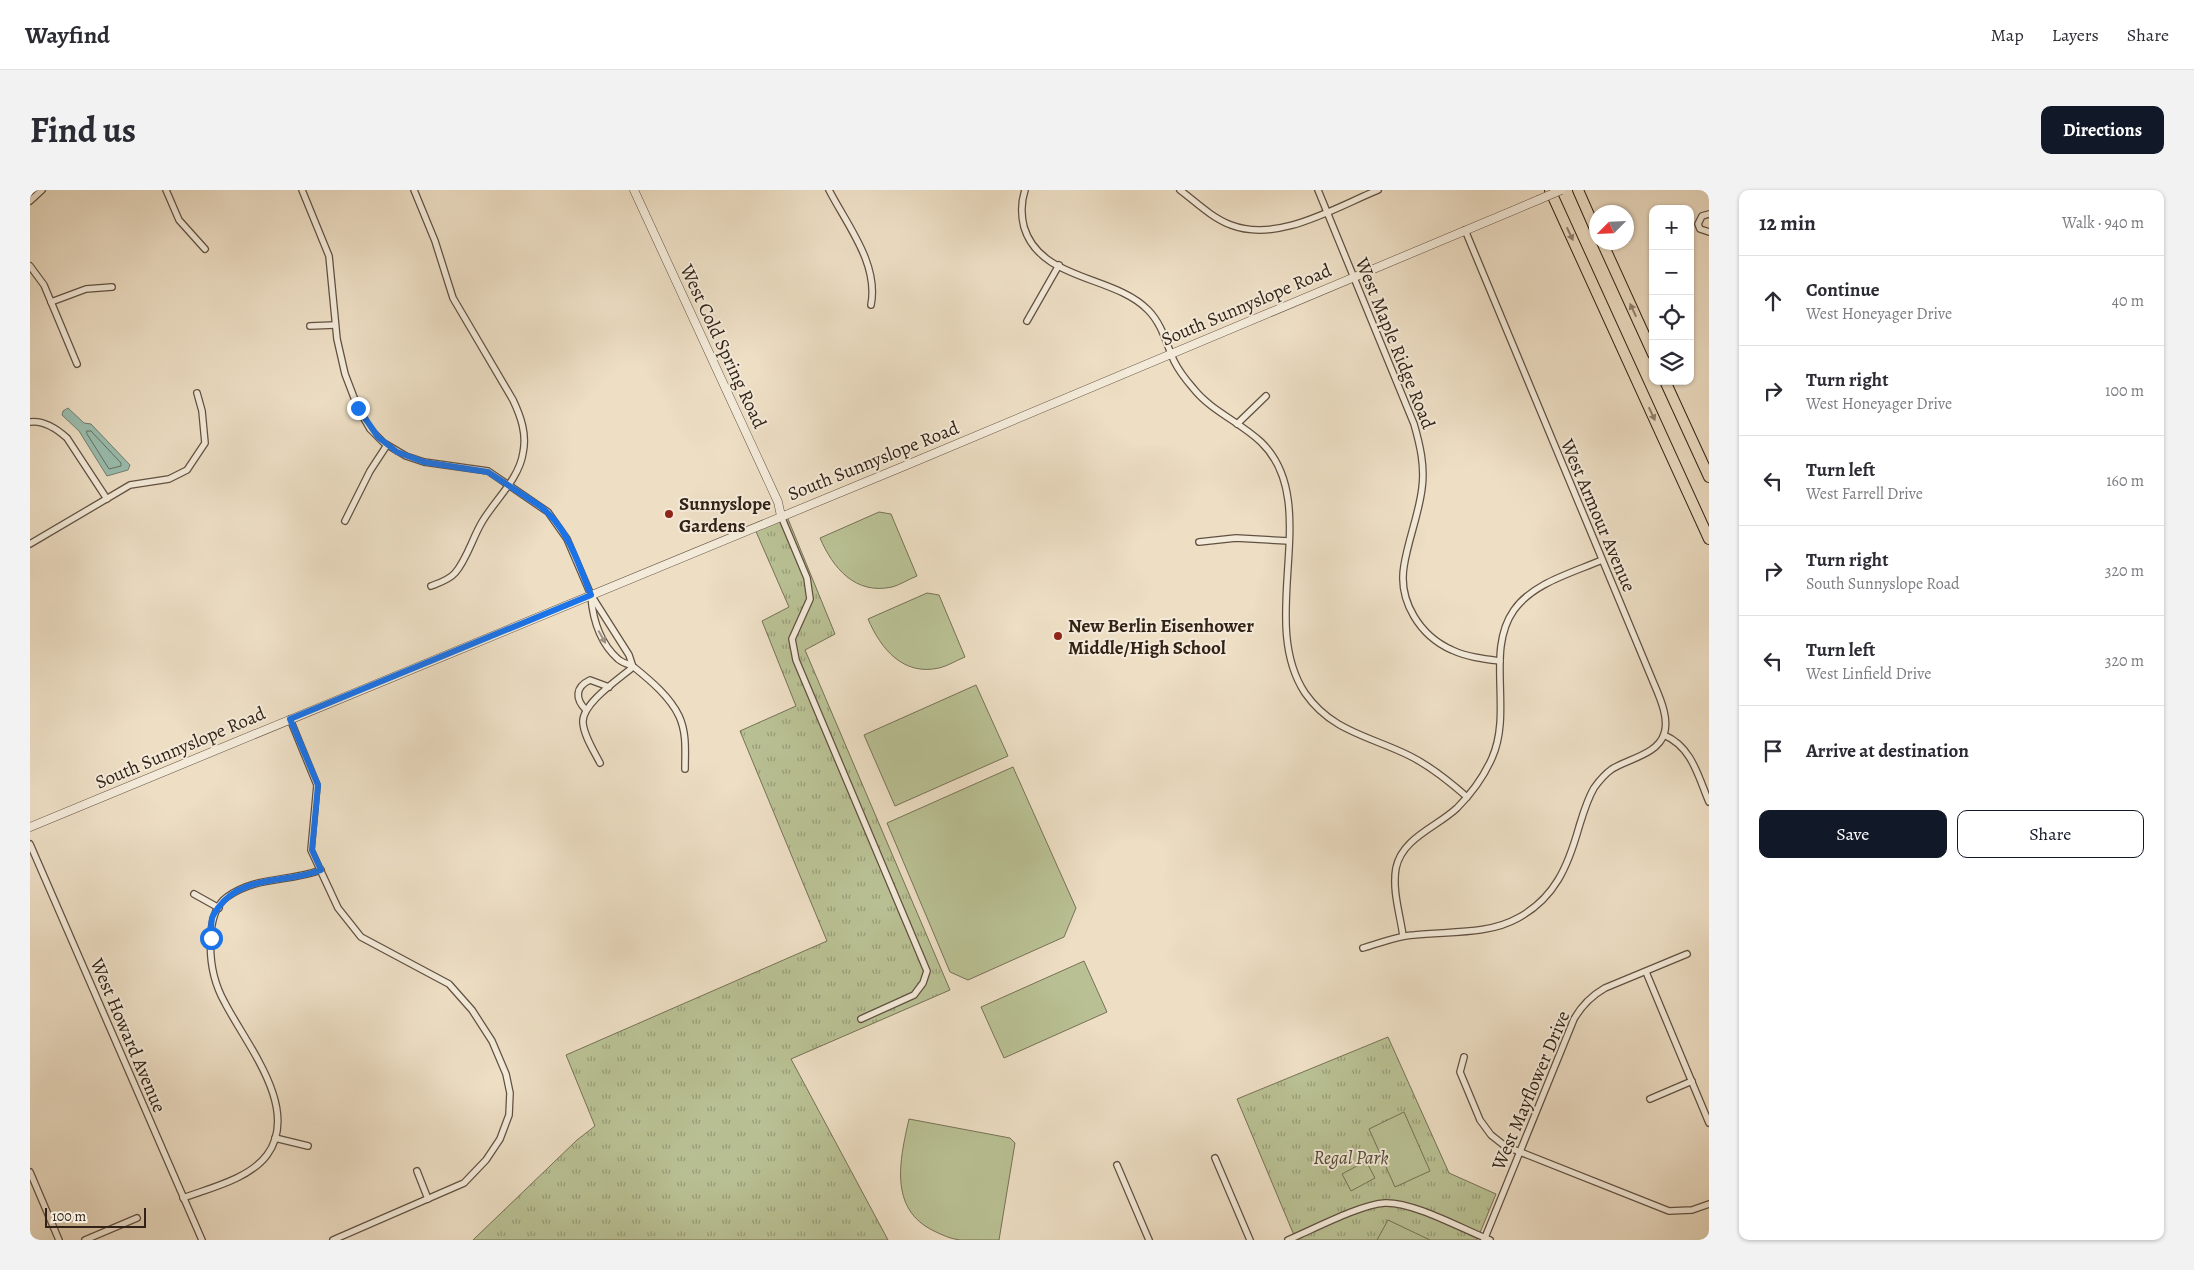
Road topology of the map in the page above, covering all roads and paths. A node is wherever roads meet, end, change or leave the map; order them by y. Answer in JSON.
{"nodes":[{"id":1,"x":42,"y":190,"type":"edge"},
{"id":2,"x":166,"y":190,"type":"edge"},
{"id":3,"x":302,"y":190,"type":"edge"},
{"id":4,"x":414,"y":190,"type":"edge"},
{"id":5,"x":634,"y":190,"type":"edge"},
{"id":6,"x":829,"y":190,"type":"edge"},
{"id":7,"x":1025,"y":190,"type":"edge"},
{"id":8,"x":1180,"y":190,"type":"edge"},
{"id":9,"x":1318,"y":190,"type":"edge"},
{"id":10,"x":1378,"y":190,"type":"edge"},
{"id":11,"x":1550,"y":190,"type":"edge"},
{"id":12,"x":1561,"y":190,"type":"edge"},
{"id":13,"x":1578,"y":190,"type":"edge"},
{"id":14,"x":30,"y":201,"type":"edge"},
{"id":15,"x":1326,"y":211,"type":"junction"},
{"id":16,"x":1709,"y":214,"type":"edge"},
{"id":17,"x":1589,"y":215,"type":"edge"},
{"id":18,"x":1465,"y":230,"type":"junction"},
{"id":19,"x":1709,"y":232,"type":"edge"},
{"id":20,"x":206,"y":249,"type":"dead end"},
{"id":21,"x":1606,"y":250,"type":"edge"},
{"id":22,"x":1058,"y":265,"type":"junction"},
{"id":23,"x":30,"y":266,"type":"edge"},
{"id":24,"x":1353,"y":277,"type":"junction"},
{"id":25,"x":112,"y":287,"type":"dead end"},
{"id":26,"x":52,"y":302,"type":"junction"},
{"id":27,"x":871,"y":306,"type":"dead end"},
{"id":28,"x":1027,"y":321,"type":"dead end"},
{"id":29,"x":335,"y":325,"type":"junction"},
{"id":30,"x":310,"y":326,"type":"dead end"},
{"id":31,"x":1649,"y":345,"type":"edge"},
{"id":32,"x":1171,"y":353,"type":"junction"},
{"id":33,"x":77,"y":364,"type":"dead end"},
{"id":34,"x":1667,"y":385,"type":"edge"},
{"id":35,"x":197,"y":393,"type":"dead end"},
{"id":36,"x":1266,"y":396,"type":"dead end"},
{"id":37,"x":30,"y":422,"type":"edge"},
{"id":38,"x":1237,"y":424,"type":"junction"},
{"id":39,"x":387,"y":445,"type":"junction"},
{"id":40,"x":1709,"y":477,"type":"edge"},
{"id":41,"x":508,"y":484,"type":"junction"},
{"id":42,"x":107,"y":499,"type":"junction"},
{"id":43,"x":781,"y":516,"type":"junction"},
{"id":44,"x":345,"y":521,"type":"dead end"},
{"id":45,"x":1709,"y":539,"type":"edge"},
{"id":46,"x":1289,"y":541,"type":"junction"},
{"id":47,"x":1199,"y":542,"type":"dead end"},
{"id":48,"x":30,"y":544,"type":"edge"},
{"id":49,"x":1602,"y":560,"type":"junction"},
{"id":50,"x":431,"y":586,"type":"dead end"},
{"id":51,"x":591,"y":595,"type":"junction"},
{"id":52,"x":1500,"y":661,"type":"junction"},
{"id":53,"x":633,"y":667,"type":"junction"},
{"id":54,"x":609,"y":687,"type":"junction"},
{"id":55,"x":586,"y":710,"type":"junction"},
{"id":56,"x":290,"y":719,"type":"junction"},
{"id":57,"x":1664,"y":735,"type":"junction"},
{"id":58,"x":600,"y":763,"type":"dead end"},
{"id":59,"x":685,"y":769,"type":"dead end"},
{"id":60,"x":1467,"y":797,"type":"junction"},
{"id":61,"x":1709,"y":802,"type":"edge"},
{"id":62,"x":30,"y":827,"type":"edge"},
{"id":63,"x":30,"y":844,"type":"edge"},
{"id":64,"x":321,"y":870,"type":"junction"},
{"id":65,"x":194,"y":894,"type":"dead end"},
{"id":66,"x":219,"y":908,"type":"junction"},
{"id":67,"x":1404,"y":936,"type":"junction"},
{"id":68,"x":1363,"y":948,"type":"dead end"},
{"id":69,"x":1687,"y":954,"type":"dead end"},
{"id":70,"x":1646,"y":972,"type":"junction"},
{"id":71,"x":861,"y":1019,"type":"dead end"},
{"id":72,"x":1464,"y":1057,"type":"dead end"},
{"id":73,"x":1692,"y":1081,"type":"junction"},
{"id":74,"x":1650,"y":1099,"type":"dead end"},
{"id":75,"x":1709,"y":1123,"type":"edge"},
{"id":76,"x":275,"y":1138,"type":"junction"},
{"id":77,"x":308,"y":1146,"type":"dead end"},
{"id":78,"x":1520,"y":1152,"type":"junction"},
{"id":79,"x":1215,"y":1158,"type":"dead end"},
{"id":80,"x":1117,"y":1165,"type":"dead end"},
{"id":81,"x":417,"y":1171,"type":"dead end"},
{"id":82,"x":30,"y":1172,"type":"edge"},
{"id":83,"x":183,"y":1198,"type":"junction"},
{"id":84,"x":428,"y":1199,"type":"junction"},
{"id":85,"x":1709,"y":1204,"type":"edge"},
{"id":86,"x":137,"y":1218,"type":"dead end"},
{"id":87,"x":201,"y":1239,"type":"edge"},
{"id":88,"x":1486,"y":1239,"type":"edge"},
{"id":89,"x":59,"y":1240,"type":"edge"},
{"id":90,"x":85,"y":1240,"type":"edge"},
{"id":91,"x":334,"y":1240,"type":"edge"},
{"id":92,"x":1149,"y":1240,"type":"edge"},
{"id":93,"x":1250,"y":1240,"type":"edge"},
{"id":94,"x":1288,"y":1240,"type":"edge"}],
"edges":[{"from":1,"to":14,"type":"street"},
{"from":2,"to":20,"type":"street"},
{"from":3,"to":29,"type":"street"},
{"from":4,"to":41,"type":"street"},
{"from":5,"to":43,"type":"street","name":"West Cold Spring Road"},
{"from":6,"to":27,"type":"street"},
{"from":7,"to":22,"type":"street"},
{"from":8,"to":15,"type":"street"},
{"from":9,"to":15,"type":"street","name":"West Maple Ridge Road"},
{"from":10,"to":15,"type":"street"},
{"from":11,"to":45,"type":"highway","one_way":true},
{"from":12,"to":18,"type":"street","name":"South Sunnyslope Road","bridge":true},
{"from":13,"to":17,"type":"highway"},
{"from":15,"to":24,"type":"street","name":"West Maple Ridge Road"},
{"from":16,"to":19,"type":"street"},
{"from":18,"to":24,"type":"street","name":"South Sunnyslope Road"},
{"from":18,"to":49,"type":"street","name":"West Armour Avenue"},
{"from":31,"to":21,"type":"highway","one_way":true},
{"from":22,"to":28,"type":"street"},
{"from":22,"to":32,"type":"street"},
{"from":23,"to":26,"type":"street"},
{"from":24,"to":32,"type":"street","name":"South Sunnyslope Road"},
{"from":24,"to":52,"type":"street","name":"West Maple Ridge Road"},
{"from":25,"to":26,"type":"street"},
{"from":26,"to":33,"type":"street"},
{"from":29,"to":30,"type":"street"},
{"from":29,"to":39,"type":"street"},
{"from":32,"to":38,"type":"street"},
{"from":32,"to":43,"type":"street","name":"South Sunnyslope Road"},
{"from":34,"to":40,"type":"highway"},
{"from":35,"to":42,"type":"street"},
{"from":36,"to":38,"type":"street"},
{"from":37,"to":42,"type":"street"},
{"from":38,"to":46,"type":"street"},
{"from":39,"to":41,"type":"street"},
{"from":39,"to":44,"type":"street"},
{"from":41,"to":50,"type":"street"},
{"from":41,"to":51,"type":"street"},
{"from":42,"to":48,"type":"street"},
{"from":43,"to":51,"type":"street","name":"South Sunnyslope Road"},
{"from":43,"to":71,"type":"street"},
{"from":46,"to":47,"type":"street"},
{"from":46,"to":60,"type":"street"},
{"from":49,"to":52,"type":"street"},
{"from":49,"to":57,"type":"street","name":"West Armour Avenue"},
{"from":51,"to":53,"type":"street"},
{"from":51,"to":53,"type":"street","one_way":true},
{"from":51,"to":56,"type":"street","name":"South Sunnyslope Road"},
{"from":52,"to":60,"type":"street"},
{"from":53,"to":54,"type":"street"},
{"from":53,"to":59,"type":"street"},
{"from":54,"to":55,"type":"street"},
{"from":54,"to":55,"type":"street"},
{"from":55,"to":58,"type":"street"},
{"from":56,"to":62,"type":"street","name":"South Sunnyslope Road"},
{"from":56,"to":64,"type":"street"},
{"from":57,"to":61,"type":"street"},
{"from":57,"to":67,"type":"street"},
{"from":60,"to":67,"type":"street"},
{"from":63,"to":83,"type":"street","name":"West Howard Avenue"},
{"from":64,"to":66,"type":"street"},
{"from":64,"to":84,"type":"street"},
{"from":65,"to":66,"type":"street"},
{"from":66,"to":76,"type":"street"},
{"from":67,"to":68,"type":"street"},
{"from":69,"to":70,"type":"street","name":"West Mayflower Drive"},
{"from":70,"to":73,"type":"street"},
{"from":70,"to":78,"type":"street","name":"West Mayflower Drive"},
{"from":72,"to":78,"type":"street"},
{"from":73,"to":74,"type":"street"},
{"from":73,"to":75,"type":"street"},
{"from":76,"to":77,"type":"street"},
{"from":76,"to":83,"type":"street"},
{"from":78,"to":85,"type":"street"},
{"from":78,"to":88,"type":"street","name":"West Mayflower Drive"},
{"from":79,"to":93,"type":"street"},
{"from":80,"to":92,"type":"street"},
{"from":81,"to":84,"type":"street"},
{"from":82,"to":89,"type":"street"},
{"from":83,"to":87,"type":"street","name":"West Howard Avenue"},
{"from":84,"to":91,"type":"street"},
{"from":86,"to":90,"type":"street"},
{"from":88,"to":94,"type":"street"}]}
